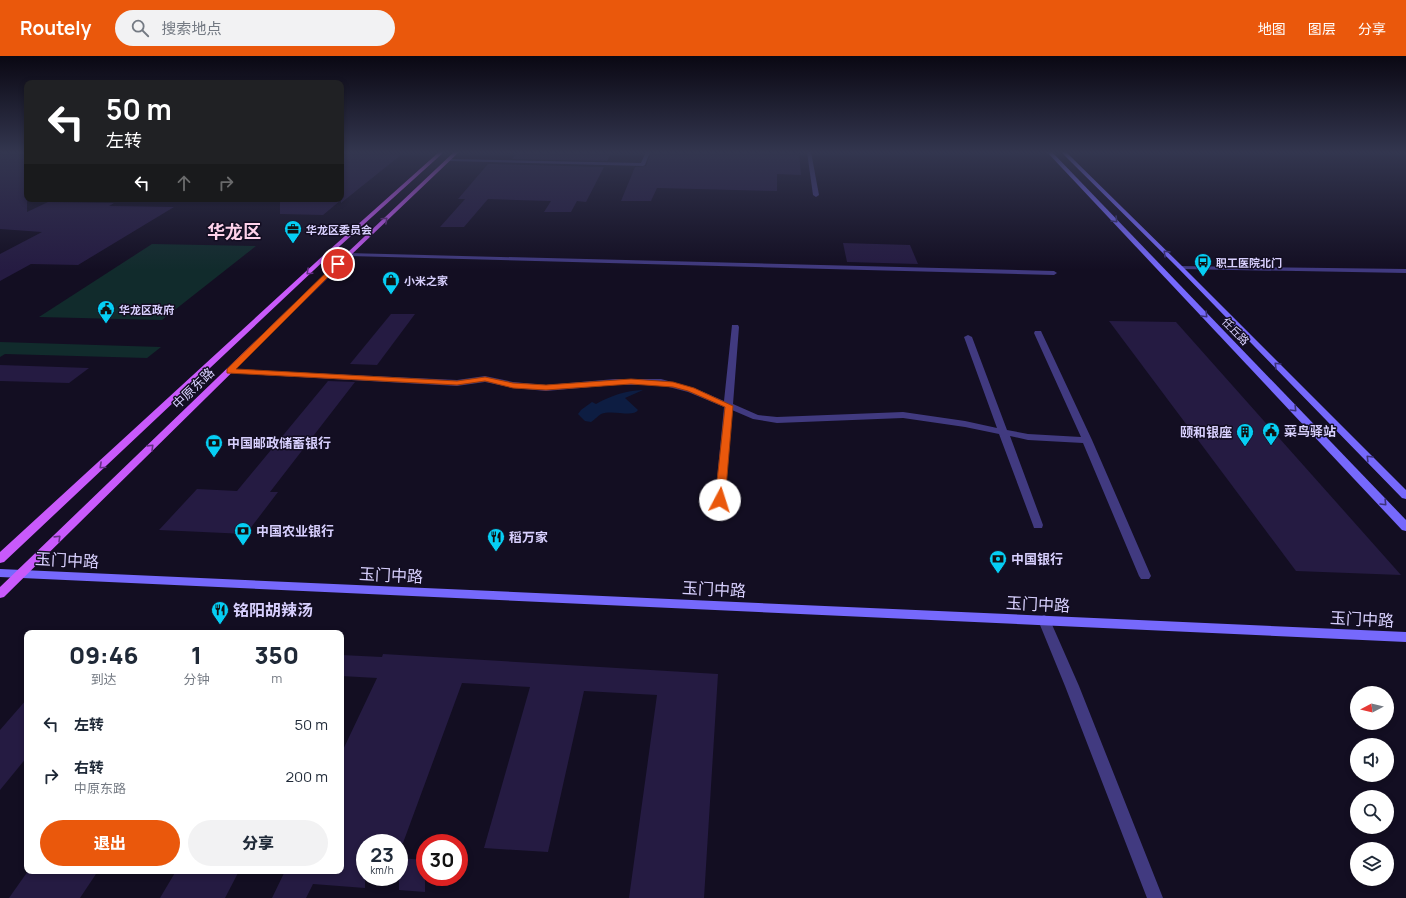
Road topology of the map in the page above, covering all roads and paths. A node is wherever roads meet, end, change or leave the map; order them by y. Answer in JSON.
{"nodes":[{"id":1,"x":398,"y":191,"type":"edge"},
{"id":2,"x":415,"y":191,"type":"edge"},
{"id":3,"x":815,"y":191,"type":"edge"},
{"id":4,"x":1086,"y":191,"type":"edge"},
{"id":5,"x":1103,"y":191,"type":"edge"},
{"id":6,"x":816,"y":195,"type":"dead end"},
{"id":7,"x":349,"y":254,"type":"junction"},
{"id":8,"x":1180,"y":267,"type":"junction"},
{"id":9,"x":1406,"y":271,"type":"edge"},
{"id":10,"x":1054,"y":273,"type":"dead end"},
{"id":11,"x":735,"y":327,"type":"dead end"},
{"id":12,"x":1038,"y":333,"type":"dead end"},
{"id":13,"x":968,"y":337,"type":"dead end"},
{"id":14,"x":229,"y":371,"type":"junction"},
{"id":15,"x":729,"y":406,"type":"junction"},
{"id":16,"x":1004,"y":432,"type":"junction"},
{"id":17,"x":1087,"y":440,"type":"junction"},
{"id":18,"x":1406,"y":496,"type":"edge"},
{"id":19,"x":720,"y":500,"type":"dead end"},
{"id":20,"x":1038,"y":525,"type":"dead end"},
{"id":21,"x":1406,"y":527,"type":"edge"},
{"id":22,"x":0,"y":559,"type":"edge"},
{"id":23,"x":0,"y":573,"type":"edge"},
{"id":24,"x":21,"y":574,"type":"junction"},
{"id":25,"x":1145,"y":576,"type":"dead end"},
{"id":26,"x":0,"y":594,"type":"edge"},
{"id":27,"x":1044,"y":620,"type":"junction"},
{"id":28,"x":1406,"y":637,"type":"edge"},
{"id":29,"x":1155,"y":898,"type":"edge"}],
"edges":[{"from":1,"to":22,"type":"main road","name":"中原东路","one_way":true},
{"from":7,"to":2,"type":"main road","name":"中原东路","one_way":true},
{"from":3,"to":6,"type":"street"},
{"from":4,"to":21,"type":"street","name":"任丘路","one_way":true},
{"from":8,"to":5,"type":"street","name":"任丘路","one_way":true},
{"from":7,"to":10,"type":"street"},
{"from":7,"to":14,"type":"main road","name":"中原东路"},
{"from":8,"to":9,"type":"street"},
{"from":18,"to":8,"type":"street","name":"任丘路","one_way":true},
{"from":11,"to":15,"type":"street"},
{"from":12,"to":17,"type":"street"},
{"from":13,"to":16,"type":"street"},
{"from":14,"to":15,"type":"street"},
{"from":24,"to":14,"type":"main road","name":"中原东路","one_way":true},
{"from":15,"to":16,"type":"street"},
{"from":15,"to":19,"type":"street"},
{"from":16,"to":17,"type":"street"},
{"from":16,"to":20,"type":"street"},
{"from":17,"to":25,"type":"street"},
{"from":23,"to":24,"type":"street","name":"玉门中路"},
{"from":24,"to":26,"type":"main road","name":"中原东路"},
{"from":24,"to":27,"type":"street","name":"玉门中路"},
{"from":27,"to":28,"type":"street","name":"玉门中路"},
{"from":27,"to":29,"type":"street"}]}
